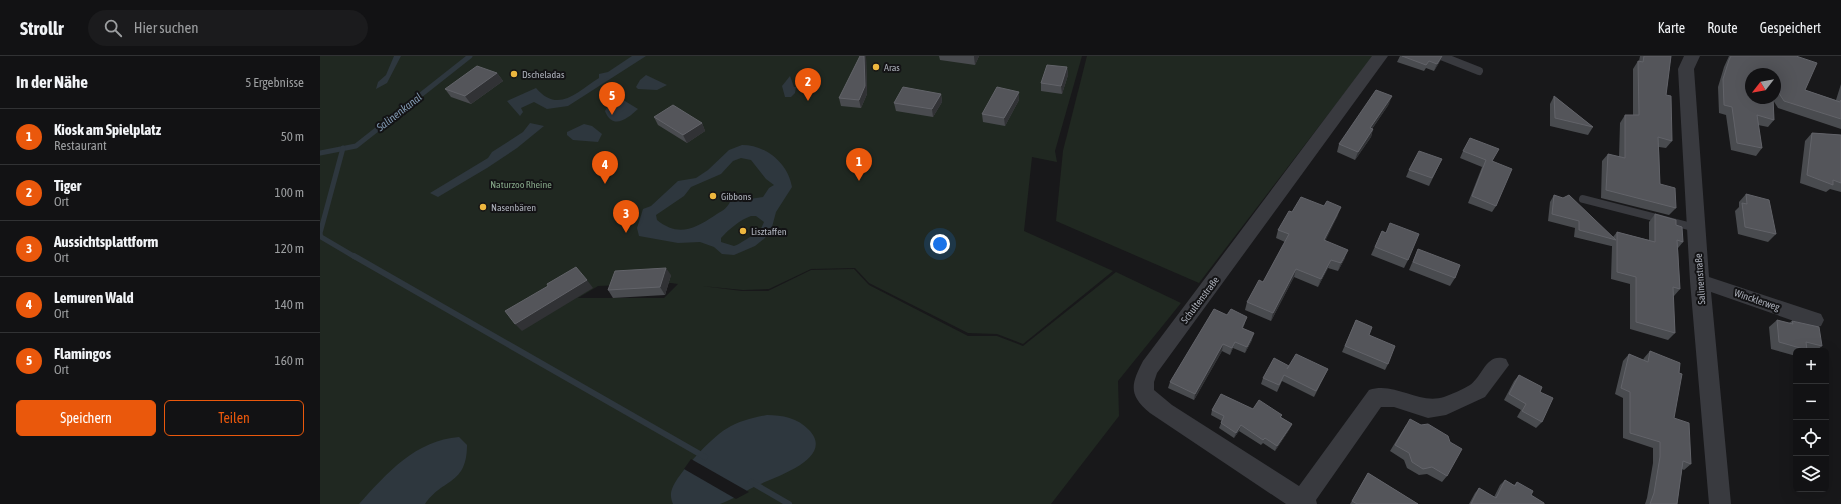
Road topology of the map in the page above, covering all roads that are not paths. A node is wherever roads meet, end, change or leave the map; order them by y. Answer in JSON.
{"nodes":[{"id":1,"x":1380,"y":56,"type":"edge"},
{"id":2,"x":1442,"y":56,"type":"edge"},
{"id":3,"x":1692,"y":56,"type":"edge"},
{"id":4,"x":1479,"y":71,"type":"dead end"},
{"id":5,"x":1583,"y":200,"type":"dead end"},
{"id":6,"x":1696,"y":228,"type":"junction"},
{"id":7,"x":1700,"y":280,"type":"junction"},
{"id":8,"x":1814,"y":320,"type":"dead end"},
{"id":9,"x":1500,"y":364,"type":"dead end"},
{"id":10,"x":1304,"y":503,"type":"edge"},
{"id":11,"x":1720,"y":504,"type":"edge"}],
"edges":[{"from":1,"to":10,"type":"street","name":"Schultenstraße"},
{"from":2,"to":4,"type":"lane"},
{"from":3,"to":6,"type":"street","name":"Salinenstraße"},
{"from":5,"to":6,"type":"lane"},
{"from":6,"to":7,"type":"street","name":"Salinenstraße"},
{"from":7,"to":8,"type":"street","name":"Wincklerweg"},
{"from":7,"to":11,"type":"street","name":"Salinenstraße"},
{"from":9,"to":10,"type":"street","name":"Schultenstraße"}]}
